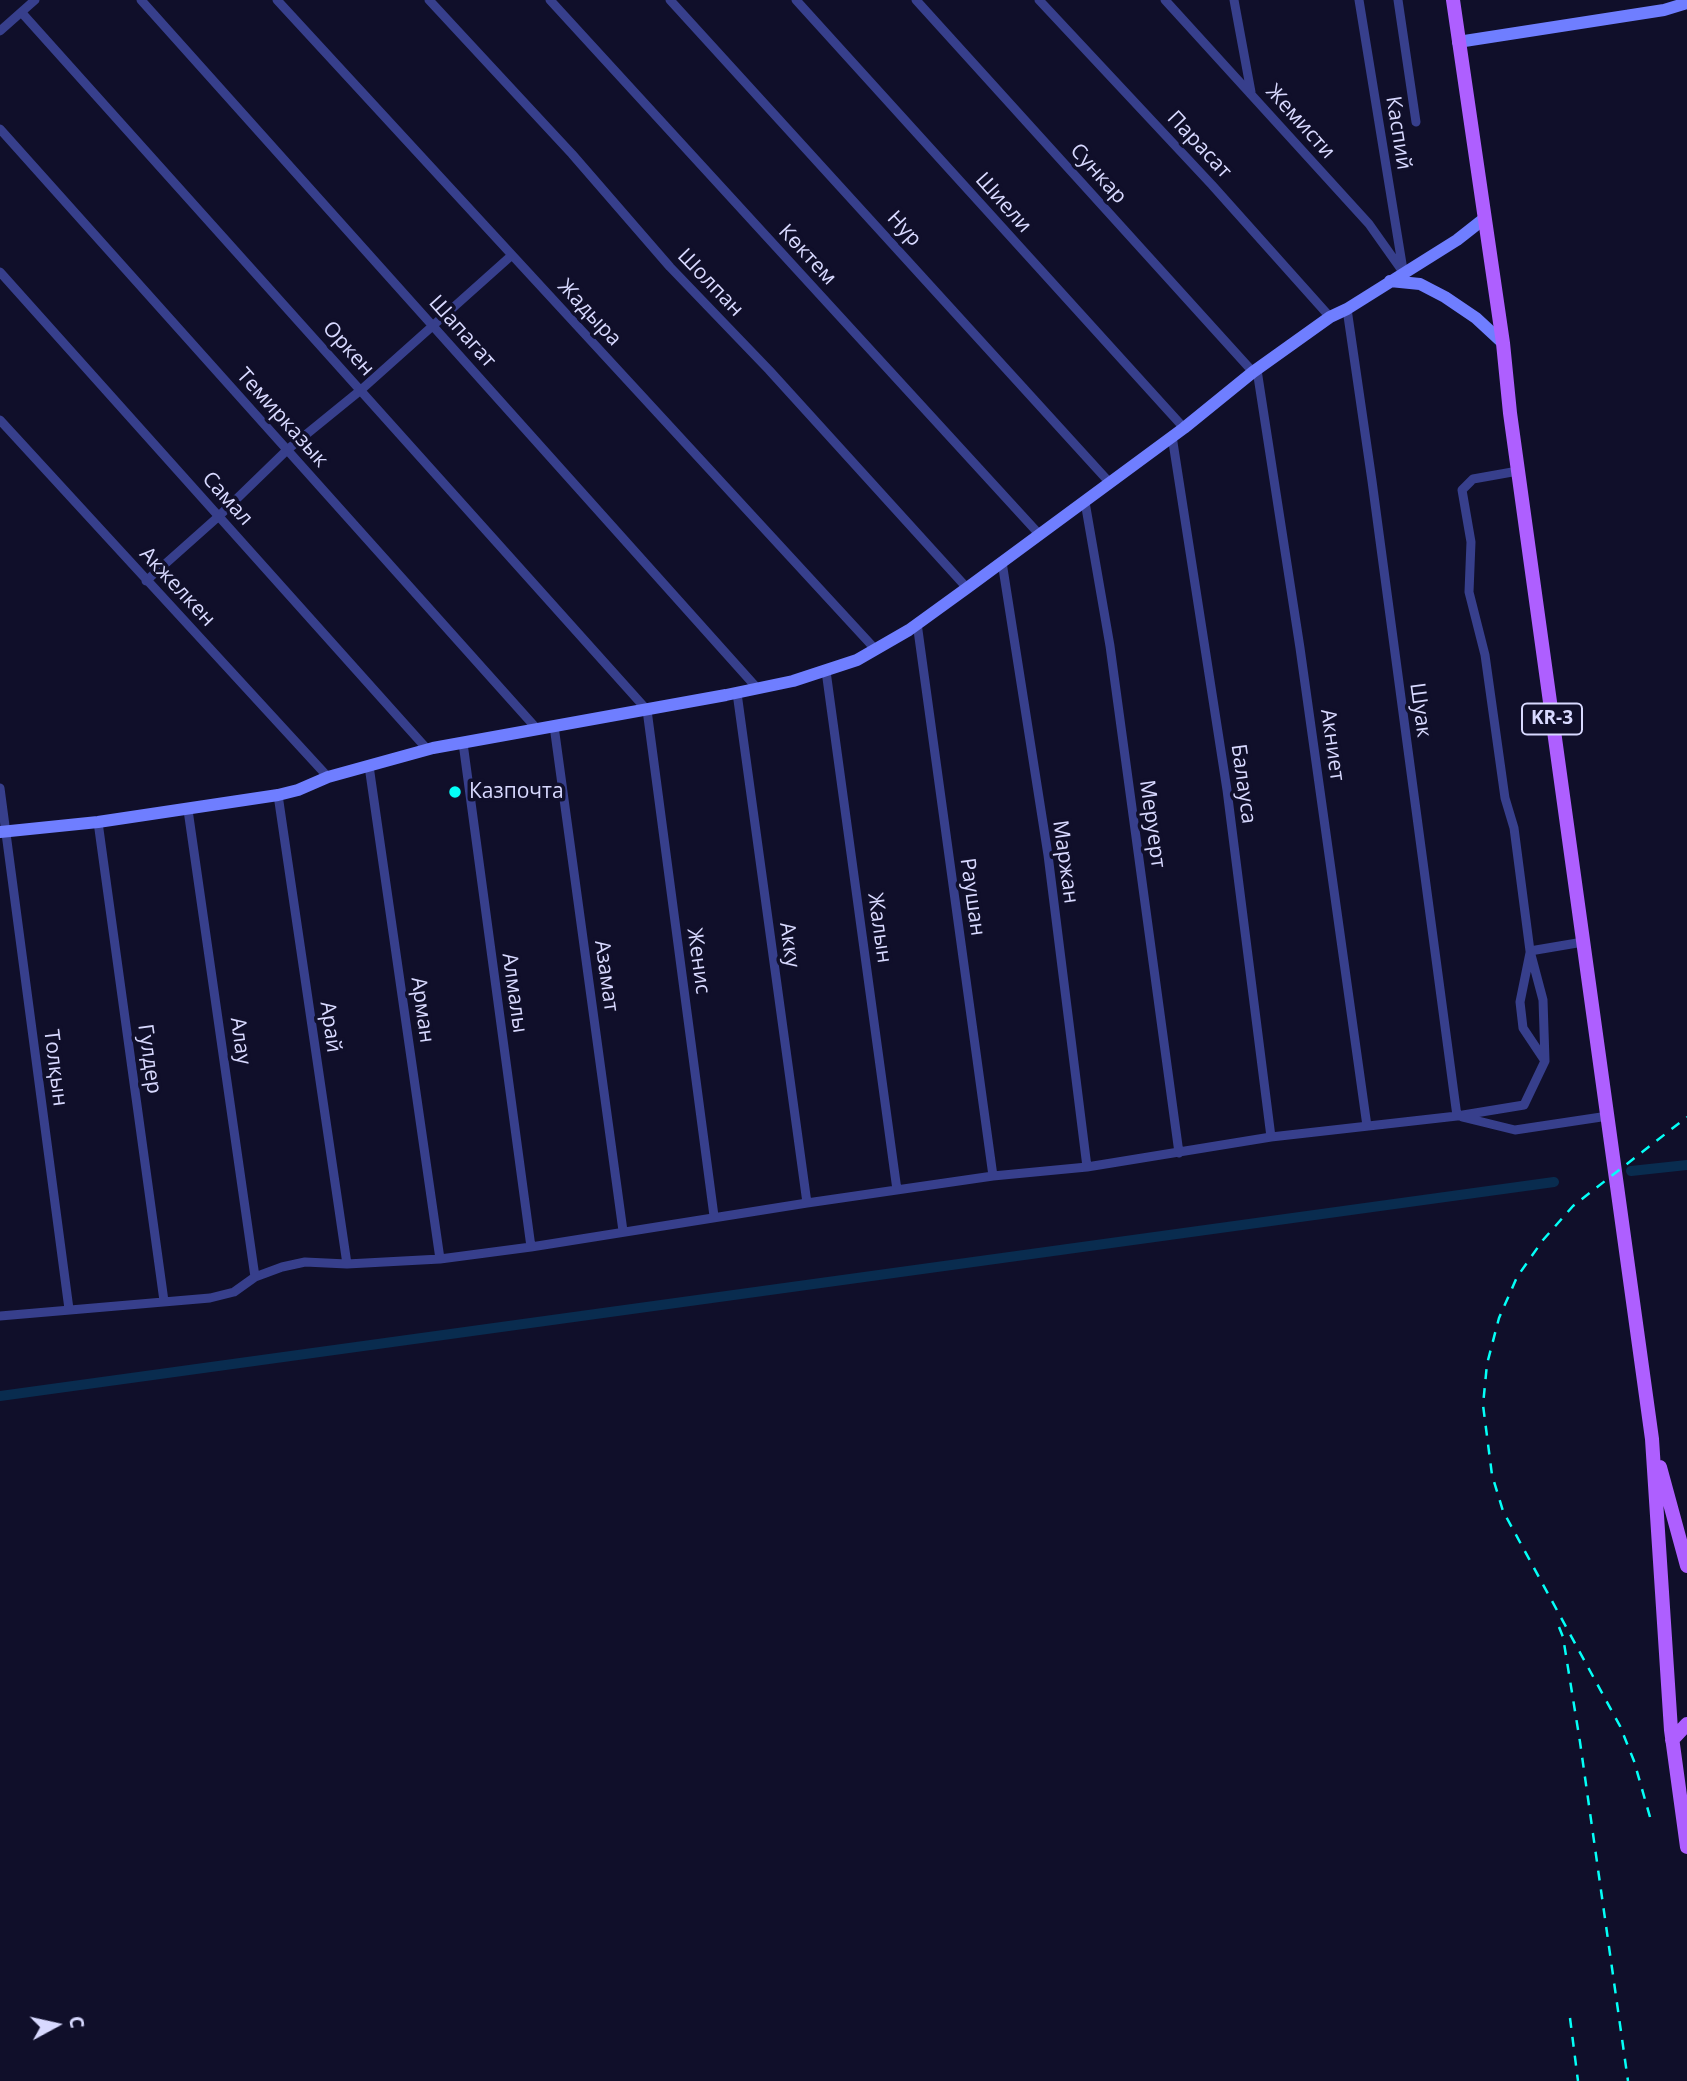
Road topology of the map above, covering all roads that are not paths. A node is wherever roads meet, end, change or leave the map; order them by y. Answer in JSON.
{"nodes":[{"id":1,"x":35,"y":0,"type":"edge"},
{"id":2,"x":141,"y":0,"type":"edge"},
{"id":3,"x":277,"y":0,"type":"edge"},
{"id":4,"x":429,"y":0,"type":"edge"},
{"id":5,"x":550,"y":0,"type":"edge"},
{"id":6,"x":670,"y":0,"type":"edge"},
{"id":7,"x":796,"y":0,"type":"edge"},
{"id":8,"x":916,"y":0,"type":"edge"},
{"id":9,"x":1040,"y":0,"type":"edge"},
{"id":10,"x":1165,"y":0,"type":"edge"},
{"id":11,"x":1234,"y":0,"type":"edge"},
{"id":12,"x":1359,"y":0,"type":"edge"},
{"id":13,"x":1398,"y":0,"type":"edge"},
{"id":14,"x":1452,"y":0,"type":"edge"},
{"id":15,"x":1687,"y":3,"type":"edge"},
{"id":16,"x":22,"y":13,"type":"junction"},
{"id":17,"x":0,"y":31,"type":"edge"},
{"id":18,"x":1458,"y":42,"type":"junction"},
{"id":19,"x":1251,"y":93,"type":"junction"},
{"id":20,"x":1416,"y":122,"type":"dead end"},
{"id":21,"x":0,"y":130,"type":"edge"},
{"id":22,"x":1485,"y":218,"type":"junction"},
{"id":23,"x":512,"y":255,"type":"junction"},
{"id":24,"x":0,"y":272,"type":"edge"},
{"id":25,"x":1403,"y":272,"type":"junction"},
{"id":26,"x":1390,"y":281,"type":"junction"},
{"id":27,"x":1347,"y":309,"type":"junction"},
{"id":28,"x":1330,"y":317,"type":"junction"},
{"id":29,"x":433,"y":326,"type":"junction"},
{"id":30,"x":1503,"y":343,"type":"junction"},
{"id":31,"x":1255,"y":371,"type":"junction"},
{"id":32,"x":362,"y":389,"type":"junction"},
{"id":33,"x":0,"y":420,"type":"edge"},
{"id":34,"x":1184,"y":428,"type":"junction"},
{"id":35,"x":1172,"y":436,"type":"junction"},
{"id":36,"x":287,"y":450,"type":"junction"},
{"id":37,"x":1518,"y":471,"type":"junction"},
{"id":38,"x":1110,"y":483,"type":"junction"},
{"id":39,"x":1085,"y":502,"type":"junction"},
{"id":40,"x":219,"y":516,"type":"junction"},
{"id":41,"x":1040,"y":534,"type":"junction"},
{"id":42,"x":1002,"y":562,"type":"junction"},
{"id":43,"x":146,"y":581,"type":"junction"},
{"id":44,"x":967,"y":588,"type":"junction"},
{"id":45,"x":917,"y":623,"type":"junction"},
{"id":46,"x":876,"y":650,"type":"junction"},
{"id":47,"x":826,"y":671,"type":"junction"},
{"id":48,"x":757,"y":688,"type":"junction"},
{"id":49,"x":737,"y":693,"type":"junction"},
{"id":50,"x":647,"y":710,"type":"junction"},
{"id":51,"x":554,"y":726,"type":"junction"},
{"id":52,"x":537,"y":729,"type":"junction"},
{"id":53,"x":463,"y":743,"type":"junction"},
{"id":54,"x":427,"y":749,"type":"junction"},
{"id":55,"x":369,"y":766,"type":"junction"},
{"id":56,"x":328,"y":777,"type":"junction"},
{"id":57,"x":0,"y":788,"type":"edge"},
{"id":58,"x":278,"y":795,"type":"junction"},
{"id":59,"x":188,"y":810,"type":"junction"},
{"id":60,"x":99,"y":822,"type":"junction"},
{"id":61,"x":3,"y":832,"type":"edge"},
{"id":62,"x":1583,"y":942,"type":"junction"},
{"id":63,"x":1530,"y":951,"type":"junction"},
{"id":64,"x":1545,"y":1061,"type":"junction"},
{"id":65,"x":1457,"y":1116,"type":"junction"},
{"id":66,"x":1608,"y":1116,"type":"junction"},
{"id":67,"x":1367,"y":1126,"type":"junction"},
{"id":68,"x":1271,"y":1137,"type":"junction"},
{"id":69,"x":1179,"y":1153,"type":"junction"},
{"id":70,"x":1087,"y":1167,"type":"junction"},
{"id":71,"x":993,"y":1176,"type":"junction"},
{"id":72,"x":897,"y":1190,"type":"junction"},
{"id":73,"x":807,"y":1203,"type":"junction"},
{"id":74,"x":714,"y":1216,"type":"junction"},
{"id":75,"x":623,"y":1231,"type":"junction"},
{"id":76,"x":531,"y":1247,"type":"junction"},
{"id":77,"x":440,"y":1259,"type":"junction"},
{"id":78,"x":347,"y":1264,"type":"junction"},
{"id":79,"x":255,"y":1277,"type":"junction"},
{"id":80,"x":164,"y":1301,"type":"junction"},
{"id":81,"x":69,"y":1309,"type":"junction"},
{"id":82,"x":0,"y":1316,"type":"edge"},
{"id":83,"x":1652,"y":1439,"type":"junction"},
{"id":84,"x":1687,"y":1566,"type":"edge"},
{"id":85,"x":1687,"y":1724,"type":"edge"},
{"id":86,"x":1672,"y":1741,"type":"junction"},
{"id":87,"x":1687,"y":1847,"type":"edge"}],
"edges":[{"from":1,"to":16,"type":"street"},
{"from":2,"to":29,"type":"street","name":"Шапагат"},
{"from":3,"to":23,"type":"street","name":"Жадыра"},
{"from":4,"to":44,"type":"street","name":"Шолпан"},
{"from":5,"to":41,"type":"street","name":"Көктем"},
{"from":6,"to":38,"type":"street","name":"Нур"},
{"from":7,"to":34,"type":"street","name":"Шиели"},
{"from":8,"to":31,"type":"street","name":"Сункар"},
{"from":9,"to":28,"type":"street","name":"Парасат"},
{"from":10,"to":19,"type":"street","name":"Жемисти"},
{"from":11,"to":19,"type":"street"},
{"from":12,"to":25,"type":"street","name":"Каспий"},
{"from":13,"to":20,"type":"street"},
{"from":14,"to":18,"type":"main road","number":"KR-3"},
{"from":15,"to":18,"type":"street"},
{"from":16,"to":17,"type":"street"},
{"from":16,"to":32,"type":"street","name":"Оркен"},
{"from":18,"to":22,"type":"main road","number":"KR-3"},
{"from":19,"to":25,"type":"street","name":"Жемисти"},
{"from":21,"to":36,"type":"street","name":"Темирказык"},
{"from":22,"to":25,"type":"street"},
{"from":22,"to":30,"type":"main road","number":"KR-3"},
{"from":23,"to":29,"type":"street"},
{"from":23,"to":46,"type":"street","name":"Жадыра"},
{"from":24,"to":40,"type":"street","name":"Самал"},
{"from":25,"to":26,"type":"street"},
{"from":26,"to":27,"type":"street"},
{"from":26,"to":30,"type":"street"},
{"from":27,"to":28,"type":"street"},
{"from":27,"to":65,"type":"street","name":"Шуак"},
{"from":28,"to":31,"type":"street"},
{"from":29,"to":32,"type":"street"},
{"from":29,"to":48,"type":"street","name":"Шапагат"},
{"from":30,"to":37,"type":"main road","number":"KR-3"},
{"from":31,"to":34,"type":"street"},
{"from":31,"to":67,"type":"street","name":"Акниет"},
{"from":32,"to":36,"type":"street"},
{"from":32,"to":50,"type":"street","name":"Оркен"},
{"from":33,"to":43,"type":"street","name":"Акжелкен"},
{"from":34,"to":35,"type":"street"},
{"from":35,"to":38,"type":"street"},
{"from":35,"to":68,"type":"street","name":"Балауса"},
{"from":36,"to":40,"type":"street"},
{"from":36,"to":52,"type":"street","name":"Темирказык"},
{"from":37,"to":62,"type":"main road","number":"KR-3"},
{"from":37,"to":63,"type":"street"},
{"from":38,"to":39,"type":"street"},
{"from":39,"to":41,"type":"street"},
{"from":39,"to":69,"type":"street","name":"Меруерт"},
{"from":40,"to":43,"type":"street"},
{"from":40,"to":54,"type":"street","name":"Самал"},
{"from":41,"to":42,"type":"street"},
{"from":42,"to":44,"type":"street"},
{"from":42,"to":70,"type":"street","name":"Маржан"},
{"from":43,"to":56,"type":"street","name":"Акжелкен"},
{"from":44,"to":45,"type":"street"},
{"from":45,"to":46,"type":"street"},
{"from":45,"to":71,"type":"street","name":"Раушан"},
{"from":46,"to":47,"type":"street"},
{"from":47,"to":48,"type":"street"},
{"from":47,"to":72,"type":"street","name":"Жалын"},
{"from":48,"to":49,"type":"street"},
{"from":49,"to":50,"type":"street"},
{"from":49,"to":73,"type":"street","name":"Акку"},
{"from":50,"to":51,"type":"street"},
{"from":50,"to":74,"type":"street","name":"Женис"},
{"from":51,"to":52,"type":"street"},
{"from":51,"to":75,"type":"street","name":"Азамат"},
{"from":52,"to":53,"type":"street"},
{"from":53,"to":54,"type":"street"},
{"from":53,"to":76,"type":"street","name":"Алмалы"},
{"from":54,"to":55,"type":"street"},
{"from":55,"to":56,"type":"street"},
{"from":55,"to":77,"type":"street","name":"Арман"},
{"from":56,"to":58,"type":"street"},
{"from":57,"to":61,"type":"street"},
{"from":58,"to":59,"type":"street"},
{"from":58,"to":78,"type":"street","name":"Арай"},
{"from":59,"to":60,"type":"street"},
{"from":59,"to":79,"type":"street","name":"Алау"},
{"from":60,"to":61,"type":"street"},
{"from":60,"to":80,"type":"street","name":"Гулдер"},
{"from":61,"to":81,"type":"street","name":"Толқын"},
{"from":62,"to":63,"type":"street"},
{"from":62,"to":66,"type":"main road","number":"KR-3"},
{"from":63,"to":64,"type":"street"},
{"from":63,"to":64,"type":"street"},
{"from":64,"to":65,"type":"street"},
{"from":65,"to":66,"type":"street"},
{"from":65,"to":67,"type":"street"},
{"from":66,"to":83,"type":"main road","number":"KR-3"},
{"from":67,"to":68,"type":"street"},
{"from":68,"to":69,"type":"street"},
{"from":69,"to":70,"type":"street"},
{"from":70,"to":71,"type":"street"},
{"from":71,"to":72,"type":"street"},
{"from":72,"to":73,"type":"street"},
{"from":73,"to":74,"type":"street"},
{"from":74,"to":75,"type":"street"},
{"from":75,"to":76,"type":"street"},
{"from":76,"to":77,"type":"street"},
{"from":77,"to":78,"type":"street"},
{"from":78,"to":79,"type":"street"},
{"from":79,"to":80,"type":"street"},
{"from":80,"to":81,"type":"street"},
{"from":81,"to":82,"type":"street"},
{"from":83,"to":84,"type":"main road","number":"KR-3"},
{"from":83,"to":86,"type":"main road","number":"KR-3"},
{"from":85,"to":86,"type":"main road"},
{"from":86,"to":87,"type":"main road","number":"KR-3"}]}
